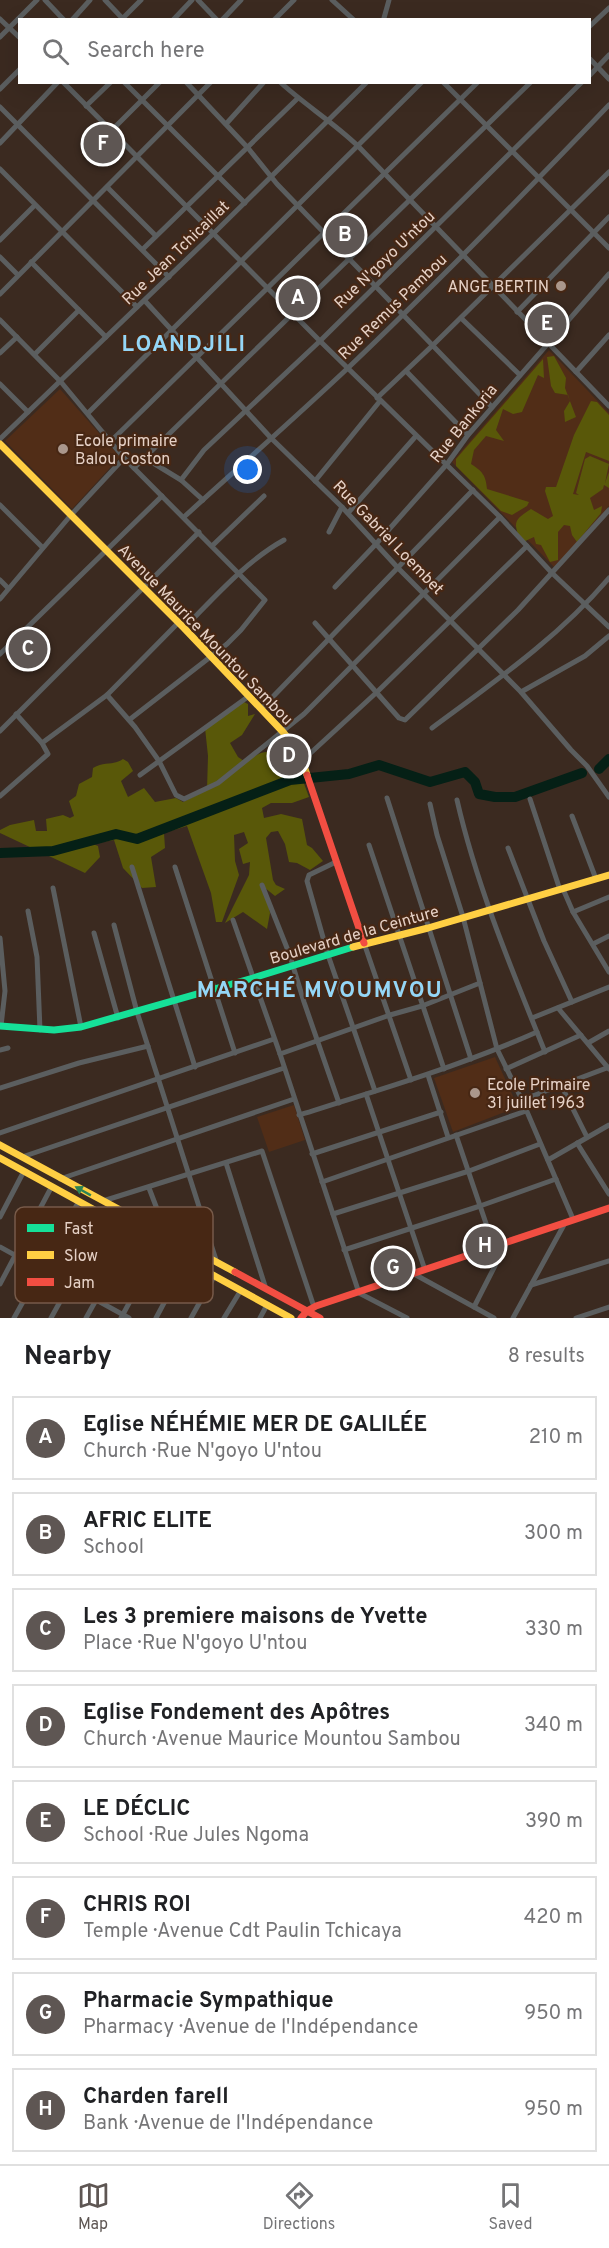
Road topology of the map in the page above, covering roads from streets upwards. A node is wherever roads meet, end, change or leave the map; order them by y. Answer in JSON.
{"nodes":[{"id":1,"x":38,"y":0,"type":"edge"},
{"id":2,"x":45,"y":0,"type":"edge"},
{"id":3,"x":90,"y":0,"type":"edge"},
{"id":4,"x":105,"y":0,"type":"edge"},
{"id":5,"x":141,"y":0,"type":"edge"},
{"id":6,"x":192,"y":0,"type":"edge"},
{"id":7,"x":198,"y":0,"type":"edge"},
{"id":8,"x":241,"y":0,"type":"edge"},
{"id":9,"x":332,"y":0,"type":"edge"},
{"id":10,"x":389,"y":0,"type":"edge"},
{"id":11,"x":290,"y":1,"type":"edge"},
{"id":12,"x":609,"y":8,"type":"edge"},
{"id":13,"x":281,"y":14,"type":"junction"},
{"id":14,"x":19,"y":18,"type":"edge"},
{"id":15,"x":62,"y":18,"type":"edge"},
{"id":16,"x":74,"y":18,"type":"edge"},
{"id":17,"x":122,"y":18,"type":"edge"},
{"id":18,"x":124,"y":18,"type":"edge"},
{"id":19,"x":176,"y":18,"type":"edge"},
{"id":20,"x":215,"y":18,"type":"edge"},
{"id":21,"x":224,"y":18,"type":"edge"},
{"id":22,"x":276,"y":18,"type":"edge"},
{"id":23,"x":286,"y":18,"type":"edge"},
{"id":24,"x":352,"y":18,"type":"edge"},
{"id":25,"x":383,"y":18,"type":"edge"},
{"id":26,"x":0,"y":19,"type":"edge"},
{"id":27,"x":18,"y":19,"type":"edge"},
{"id":28,"x":591,"y":25,"type":"edge"},
{"id":29,"x":9,"y":28,"type":"junction"},
{"id":30,"x":18,"y":36,"type":"edge"},
{"id":31,"x":0,"y":37,"type":"edge"},
{"id":32,"x":609,"y":55,"type":"edge"},
{"id":33,"x":591,"y":60,"type":"edge"},
{"id":34,"x":597,"y":67,"type":"junction"},
{"id":35,"x":18,"y":71,"type":"edge"},
{"id":36,"x":591,"y":74,"type":"edge"},
{"id":37,"x":609,"y":79,"type":"edge"},
{"id":38,"x":56,"y":84,"type":"edge"},
{"id":39,"x":65,"y":84,"type":"edge"},
{"id":40,"x":109,"y":84,"type":"edge"},
{"id":41,"x":126,"y":84,"type":"edge"},
{"id":42,"x":158,"y":84,"type":"edge"},
{"id":43,"x":188,"y":84,"type":"edge"},
{"id":44,"x":210,"y":84,"type":"edge"},
{"id":45,"x":262,"y":84,"type":"edge"},
{"id":46,"x":282,"y":84,"type":"edge"},
{"id":47,"x":357,"y":84,"type":"edge"},
{"id":48,"x":365,"y":84,"type":"edge"},
{"id":49,"x":420,"y":84,"type":"edge"},
{"id":50,"x":445,"y":84,"type":"edge"},
{"id":51,"x":476,"y":84,"type":"edge"},
{"id":52,"x":529,"y":84,"type":"edge"},
{"id":53,"x":580,"y":84,"type":"edge"},
{"id":54,"x":0,"y":89,"type":"edge"},
{"id":55,"x":361,"y":89,"type":"junction"},
{"id":56,"x":199,"y":96,"type":"junction"},
{"id":57,"x":298,"y":98,"type":"junction"},
{"id":58,"x":142,"y":100,"type":"junction"},
{"id":59,"x":460,"y":100,"type":"junction"},
{"id":60,"x":609,"y":105,"type":"edge"},
{"id":61,"x":86,"y":106,"type":"junction"},
{"id":62,"x":0,"y":107,"type":"edge"},
{"id":63,"x":330,"y":121,"type":"junction"},
{"id":64,"x":226,"y":124,"type":"junction"},
{"id":65,"x":18,"y":125,"type":"junction"},
{"id":66,"x":487,"y":126,"type":"junction"},
{"id":67,"x":169,"y":127,"type":"junction"},
{"id":68,"x":111,"y":131,"type":"junction"},
{"id":69,"x":0,"y":143,"type":"edge"},
{"id":70,"x":357,"y":146,"type":"junction"},
{"id":71,"x":249,"y":148,"type":"junction"},
{"id":72,"x":512,"y":152,"type":"junction"},
{"id":73,"x":137,"y":157,"type":"junction"},
{"id":74,"x":0,"y":169,"type":"edge"},
{"id":75,"x":609,"y":172,"type":"edge"},
{"id":76,"x":384,"y":174,"type":"junction"},
{"id":77,"x":218,"y":176,"type":"junction"},
{"id":78,"x":271,"y":177,"type":"junction"},
{"id":79,"x":538,"y":179,"type":"junction"},
{"id":80,"x":106,"y":187,"type":"junction"},
{"id":81,"x":92,"y":201,"type":"junction"},
{"id":82,"x":410,"y":201,"type":"junction"},
{"id":83,"x":244,"y":203,"type":"junction"},
{"id":84,"x":35,"y":205,"type":"junction"},
{"id":85,"x":298,"y":206,"type":"junction"},
{"id":86,"x":186,"y":207,"type":"junction"},
{"id":87,"x":570,"y":210,"type":"junction"},
{"id":88,"x":609,"y":218,"type":"edge"},
{"id":89,"x":436,"y":227,"type":"junction"},
{"id":90,"x":62,"y":232,"type":"junction"},
{"id":91,"x":594,"y":233,"type":"junction"},
{"id":92,"x":213,"y":234,"type":"junction"},
{"id":93,"x":324,"y":234,"type":"junction"},
{"id":94,"x":156,"y":236,"type":"junction"},
{"id":95,"x":0,"y":240,"type":"edge"},
{"id":96,"x":609,"y":248,"type":"edge"},
{"id":97,"x":143,"y":249,"type":"junction"},
{"id":98,"x":464,"y":256,"type":"junction"},
{"id":99,"x":0,"y":257,"type":"edge"},
{"id":100,"x":349,"y":260,"type":"junction"},
{"id":101,"x":31,"y":262,"type":"junction"},
{"id":102,"x":241,"y":262,"type":"junction"},
{"id":103,"x":609,"y":273,"type":"edge"},
{"id":104,"x":18,"y":275,"type":"junction"},
{"id":105,"x":169,"y":277,"type":"junction"},
{"id":106,"x":492,"y":286,"type":"junction"},
{"id":107,"x":375,"y":287,"type":"junction"},
{"id":108,"x":268,"y":289,"type":"junction"},
{"id":109,"x":0,"y":294,"type":"edge"},
{"id":110,"x":145,"y":301,"type":"junction"},
{"id":111,"x":137,"y":307,"type":"junction"},
{"id":112,"x":79,"y":310,"type":"junction"},
{"id":113,"x":517,"y":312,"type":"junction"},
{"id":114,"x":293,"y":314,"type":"junction"},
{"id":115,"x":403,"y":315,"type":"junction"},
{"id":116,"x":460,"y":318,"type":"junction"},
{"id":117,"x":0,"y":320,"type":"edge"},
{"id":118,"x":172,"y":330,"type":"junction"},
{"id":119,"x":609,"y":334,"type":"edge"},
{"id":120,"x":17,"y":337,"type":"junction"},
{"id":121,"x":106,"y":337,"type":"junction"},
{"id":122,"x":320,"y":341,"type":"junction"},
{"id":123,"x":548,"y":343,"type":"junction"},
{"id":124,"x":433,"y":345,"type":"junction"},
{"id":125,"x":0,"y":353,"type":"edge"},
{"id":126,"x":35,"y":354,"type":"junction"},
{"id":127,"x":197,"y":357,"type":"junction"},
{"id":128,"x":348,"y":368,"type":"junction"},
{"id":129,"x":406,"y":371,"type":"junction"},
{"id":130,"x":576,"y":372,"type":"junction"},
{"id":131,"x":520,"y":375,"type":"junction"},
{"id":132,"x":61,"y":382,"type":"junction"},
{"id":133,"x":0,"y":384,"type":"edge"},
{"id":134,"x":222,"y":384,"type":"junction"},
{"id":135,"x":609,"y":394,"type":"edge"},
{"id":136,"x":379,"y":399,"type":"junction"},
{"id":137,"x":604,"y":400,"type":"junction"},
{"id":138,"x":492,"y":406,"type":"junction"},
{"id":139,"x":609,"y":406,"type":"edge"},
{"id":140,"x":247,"y":410,"type":"junction"},
{"id":141,"x":28,"y":412,"type":"junction"},
{"id":142,"x":88,"y":413,"type":"junction"},
{"id":143,"x":468,"y":435,"type":"junction"},
{"id":144,"x":416,"y":436,"type":"junction"},
{"id":145,"x":271,"y":438,"type":"junction"},
{"id":146,"x":0,"y":439,"type":"edge"},
{"id":147,"x":110,"y":442,"type":"junction"},
{"id":148,"x":0,"y":444,"type":"edge"},
{"id":149,"x":124,"y":458,"type":"junction"},
{"id":150,"x":145,"y":458,"type":"junction"},
{"id":151,"x":447,"y":464,"type":"junction"},
{"id":152,"x":134,"y":468,"type":"junction"},
{"id":153,"x":181,"y":480,"type":"junction"},
{"id":154,"x":315,"y":481,"type":"junction"},
{"id":155,"x":473,"y":490,"type":"junction"},
{"id":156,"x":162,"y":496,"type":"junction"},
{"id":157,"x":264,"y":496,"type":"dead end"},
{"id":158,"x":203,"y":500,"type":"junction"},
{"id":159,"x":0,"y":505,"type":"edge"},
{"id":160,"x":342,"y":507,"type":"junction"},
{"id":161,"x":609,"y":510,"type":"edge"},
{"id":162,"x":348,"y":513,"type":"junction"},
{"id":163,"x":71,"y":515,"type":"junction"},
{"id":164,"x":184,"y":517,"type":"junction"},
{"id":165,"x":500,"y":517,"type":"junction"},
{"id":166,"x":199,"y":532,"type":"junction"},
{"id":167,"x":329,"y":532,"type":"dead end"},
{"id":168,"x":284,"y":540,"type":"dead end"},
{"id":169,"x":376,"y":544,"type":"junction"},
{"id":170,"x":212,"y":546,"type":"junction"},
{"id":171,"x":527,"y":546,"type":"junction"},
{"id":172,"x":42,"y":547,"type":"junction"},
{"id":173,"x":106,"y":551,"type":"junction"},
{"id":174,"x":398,"y":568,"type":"junction"},
{"id":175,"x":552,"y":573,"type":"junction"},
{"id":176,"x":240,"y":574,"type":"junction"},
{"id":177,"x":609,"y":578,"type":"edge"},
{"id":178,"x":0,"y":580,"type":"edge"},
{"id":179,"x":335,"y":587,"type":"dead end"},
{"id":180,"x":8,"y":588,"type":"junction"},
{"id":181,"x":143,"y":588,"type":"junction"},
{"id":182,"x":424,"y":594,"type":"junction"},
{"id":183,"x":0,"y":599,"type":"edge"},
{"id":184,"x":584,"y":605,"type":"junction"},
{"id":185,"x":450,"y":620,"type":"junction"},
{"id":186,"x":315,"y":623,"type":"dead end"},
{"id":187,"x":181,"y":625,"type":"junction"},
{"id":188,"x":609,"y":627,"type":"edge"},
{"id":189,"x":609,"y":636,"type":"edge"},
{"id":190,"x":329,"y":639,"type":"junction"},
{"id":191,"x":478,"y":647,"type":"junction"},
{"id":192,"x":0,"y":654,"type":"edge"},
{"id":193,"x":211,"y":656,"type":"junction"},
{"id":194,"x":352,"y":665,"type":"junction"},
{"id":195,"x":504,"y":675,"type":"junction"},
{"id":196,"x":377,"y":692,"type":"junction"},
{"id":197,"x":521,"y":692,"type":"junction"},
{"id":198,"x":107,"y":695,"type":"junction"},
{"id":199,"x":249,"y":696,"type":"junction"},
{"id":200,"x":261,"y":709,"type":"junction"},
{"id":201,"x":16,"y":714,"type":"junction"},
{"id":202,"x":129,"y":720,"type":"junction"},
{"id":203,"x":432,"y":728,"type":"dead end"},
{"id":204,"x":0,"y":731,"type":"edge"},
{"id":205,"x":283,"y":732,"type":"junction"},
{"id":206,"x":42,"y":743,"type":"junction"},
{"id":207,"x":303,"y":760,"type":"junction"},
{"id":208,"x":159,"y":761,"type":"junction"},
{"id":209,"x":140,"y":775,"type":"dead end"},
{"id":210,"x":0,"y":796,"type":"edge"},
{"id":211,"x":609,"y":797,"type":"edge"},
{"id":212,"x":387,"y":798,"type":"dead end"},
{"id":213,"x":530,"y":799,"type":"dead end"},
{"id":214,"x":457,"y":800,"type":"dead end"},
{"id":215,"x":430,"y":804,"type":"dead end"},
{"id":216,"x":572,"y":816,"type":"dead end"},
{"id":217,"x":369,"y":845,"type":"dead end"},
{"id":218,"x":508,"y":848,"type":"dead end"},
{"id":219,"x":336,"y":862,"type":"junction"},
{"id":220,"x":132,"y":867,"type":"dead end"},
{"id":221,"x":175,"y":867,"type":"dead end"},
{"id":222,"x":609,"y":875,"type":"edge"},
{"id":223,"x":596,"y":879,"type":"junction"},
{"id":224,"x":262,"y":885,"type":"dead end"},
{"id":225,"x":53,"y":888,"type":"dead end"},
{"id":226,"x":562,"y":890,"type":"junction"},
{"id":227,"x":609,"y":897,"type":"edge"},
{"id":228,"x":527,"y":898,"type":"junction"},
{"id":229,"x":490,"y":909,"type":"junction"},
{"id":230,"x":28,"y":911,"type":"dead end"},
{"id":231,"x":573,"y":912,"type":"junction"},
{"id":232,"x":463,"y":917,"type":"junction"},
{"id":233,"x":232,"y":920,"type":"dead end"},
{"id":234,"x":114,"y":925,"type":"dead end"},
{"id":235,"x":428,"y":928,"type":"junction"},
{"id":236,"x":94,"y":933,"type":"dead end"},
{"id":237,"x":399,"y":935,"type":"junction"},
{"id":238,"x":609,"y":936,"type":"edge"},
{"id":239,"x":0,"y":938,"type":"edge"},
{"id":240,"x":364,"y":943,"type":"junction"},
{"id":241,"x":593,"y":944,"type":"junction"},
{"id":242,"x":1,"y":953,"type":"edge"},
{"id":243,"x":328,"y":955,"type":"junction"},
{"id":244,"x":607,"y":964,"type":"edge"},
{"id":245,"x":292,"y":966,"type":"junction"},
{"id":246,"x":609,"y":972,"type":"edge"},
{"id":247,"x":253,"y":978,"type":"junction"},
{"id":248,"x":480,"y":983,"type":"junction"},
{"id":249,"x":609,"y":987,"type":"edge"},
{"id":250,"x":214,"y":989,"type":"junction"},
{"id":251,"x":451,"y":994,"type":"junction"},
{"id":252,"x":174,"y":1000,"type":"junction"},
{"id":253,"x":572,"y":1002,"type":"junction"},
{"id":254,"x":422,"y":1006,"type":"junction"},
{"id":255,"x":558,"y":1008,"type":"junction"},
{"id":256,"x":137,"y":1012,"type":"junction"},
{"id":257,"x":390,"y":1015,"type":"junction"},
{"id":258,"x":118,"y":1018,"type":"junction"},
{"id":259,"x":532,"y":1018,"type":"junction"},
{"id":260,"x":1,"y":1026,"type":"edge"},
{"id":261,"x":81,"y":1027,"type":"junction"},
{"id":262,"x":354,"y":1029,"type":"junction"},
{"id":263,"x":40,"y":1030,"type":"junction"},
{"id":264,"x":609,"y":1031,"type":"edge"},
{"id":265,"x":537,"y":1032,"type":"junction"},
{"id":266,"x":581,"y":1035,"type":"junction"},
{"id":267,"x":274,"y":1039,"type":"junction"},
{"id":268,"x":318,"y":1041,"type":"junction"},
{"id":269,"x":588,"y":1043,"type":"junction"},
{"id":270,"x":148,"y":1046,"type":"junction"},
{"id":271,"x":8,"y":1048,"type":"dead end"},
{"id":272,"x":497,"y":1049,"type":"junction"},
{"id":273,"x":0,"y":1050,"type":"edge"},
{"id":274,"x":545,"y":1052,"type":"junction"},
{"id":275,"x":235,"y":1053,"type":"junction"},
{"id":276,"x":280,"y":1054,"type":"junction"},
{"id":277,"x":471,"y":1059,"type":"junction"},
{"id":278,"x":195,"y":1067,"type":"junction"},
{"id":279,"x":284,"y":1068,"type":"junction"},
{"id":280,"x":609,"y":1068,"type":"edge"},
{"id":281,"x":444,"y":1069,"type":"junction"},
{"id":282,"x":506,"y":1069,"type":"junction"},
{"id":283,"x":428,"y":1075,"type":"junction"},
{"id":284,"x":158,"y":1079,"type":"junction"},
{"id":285,"x":411,"y":1080,"type":"junction"},
{"id":286,"x":561,"y":1085,"type":"junction"},
{"id":287,"x":0,"y":1089,"type":"edge"},
{"id":288,"x":375,"y":1091,"type":"junction"},
{"id":289,"x":366,"y":1094,"type":"junction"},
{"id":290,"x":294,"y":1099,"type":"junction"},
{"id":291,"x":522,"y":1100,"type":"junction"},
{"id":292,"x":339,"y":1103,"type":"junction"},
{"id":293,"x":168,"y":1108,"type":"junction"},
{"id":294,"x":526,"y":1111,"type":"junction"},
{"id":295,"x":441,"y":1112,"type":"junction"},
{"id":296,"x":300,"y":1115,"type":"junction"},
{"id":297,"x":609,"y":1125,"type":"edge"},
{"id":298,"x":379,"y":1131,"type":"junction"},
{"id":299,"x":0,"y":1133,"type":"edge"},
{"id":300,"x":456,"y":1135,"type":"junction"},
{"id":301,"x":448,"y":1137,"type":"junction"},
{"id":302,"x":587,"y":1137,"type":"junction"},
{"id":303,"x":179,"y":1138,"type":"junction"},
{"id":304,"x":577,"y":1143,"type":"junction"},
{"id":305,"x":540,"y":1144,"type":"junction"},
{"id":306,"x":0,"y":1145,"type":"edge"},
{"id":307,"x":312,"y":1154,"type":"junction"},
{"id":308,"x":22,"y":1157,"type":"junction"},
{"id":309,"x":0,"y":1158,"type":"edge"},
{"id":310,"x":388,"y":1158,"type":"junction"},
{"id":311,"x":548,"y":1160,"type":"junction"},
{"id":312,"x":226,"y":1163,"type":"junction"},
{"id":313,"x":24,"y":1171,"type":"junction"},
{"id":314,"x":469,"y":1171,"type":"junction"},
{"id":315,"x":188,"y":1174,"type":"junction"},
{"id":316,"x":60,"y":1179,"type":"junction"},
{"id":317,"x":556,"y":1179,"type":"junction"},
{"id":318,"x":322,"y":1182,"type":"junction"},
{"id":319,"x":52,"y":1186,"type":"junction"},
{"id":320,"x":149,"y":1188,"type":"junction"},
{"id":321,"x":400,"y":1193,"type":"junction"},
{"id":322,"x":609,"y":1194,"type":"edge"},
{"id":323,"x":78,"y":1201,"type":"junction"},
{"id":324,"x":102,"y":1201,"type":"junction"},
{"id":325,"x":480,"y":1206,"type":"junction"},
{"id":326,"x":41,"y":1207,"type":"edge"},
{"id":327,"x":75,"y":1207,"type":"edge"},
{"id":328,"x":90,"y":1207,"type":"edge"},
{"id":329,"x":113,"y":1207,"type":"edge"},
{"id":330,"x":156,"y":1207,"type":"edge"},
{"id":331,"x":199,"y":1207,"type":"edge"},
{"id":332,"x":609,"y":1208,"type":"edge"},
{"id":333,"x":333,"y":1214,"type":"junction"},
{"id":334,"x":0,"y":1217,"type":"edge"},
{"id":335,"x":570,"y":1220,"type":"junction"},
{"id":336,"x":412,"y":1227,"type":"junction"},
{"id":337,"x":498,"y":1246,"type":"junction"},
{"id":338,"x":0,"y":1247,"type":"edge"},
{"id":339,"x":344,"y":1250,"type":"junction"},
{"id":340,"x":213,"y":1251,"type":"edge"},
{"id":341,"x":15,"y":1254,"type":"edge"},
{"id":342,"x":15,"y":1257,"type":"edge"},
{"id":343,"x":609,"y":1260,"type":"edge"},
{"id":344,"x":213,"y":1261,"type":"edge"},
{"id":345,"x":217,"y":1263,"type":"junction"},
{"id":346,"x":425,"y":1270,"type":"junction"},
{"id":347,"x":414,"y":1274,"type":"junction"},
{"id":348,"x":215,"y":1275,"type":"joint"},
{"id":349,"x":213,"y":1279,"type":"edge"},
{"id":350,"x":0,"y":1284,"type":"edge"},
{"id":351,"x":531,"y":1285,"type":"junction"},
{"id":352,"x":266,"y":1289,"type":"junction"},
{"id":353,"x":241,"y":1290,"type":"junction"},
{"id":354,"x":359,"y":1293,"type":"junction"},
{"id":355,"x":23,"y":1303,"type":"edge"},
{"id":356,"x":59,"y":1303,"type":"edge"},
{"id":357,"x":94,"y":1303,"type":"edge"},
{"id":358,"x":99,"y":1303,"type":"edge"},
{"id":359,"x":132,"y":1303,"type":"edge"},
{"id":360,"x":164,"y":1303,"type":"edge"},
{"id":361,"x":199,"y":1303,"type":"edge"},
{"id":362,"x":267,"y":1305,"type":"junction"},
{"id":363,"x":324,"y":1305,"type":"junction"},
{"id":364,"x":609,"y":1306,"type":"edge"},
{"id":365,"x":474,"y":1307,"type":"junction"},
{"id":366,"x":310,"y":1309,"type":"junction"},
{"id":367,"x":125,"y":1317,"type":"edge"},
{"id":368,"x":317,"y":1317,"type":"edge"},
{"id":369,"x":14,"y":1318,"type":"edge"},
{"id":370,"x":51,"y":1318,"type":"edge"},
{"id":371,"x":86,"y":1318,"type":"edge"},
{"id":372,"x":156,"y":1318,"type":"edge"},
{"id":373,"x":191,"y":1318,"type":"edge"},
{"id":374,"x":224,"y":1318,"type":"edge"},
{"id":375,"x":260,"y":1318,"type":"edge"},
{"id":376,"x":291,"y":1318,"type":"edge"},
{"id":377,"x":301,"y":1318,"type":"edge"},
{"id":378,"x":407,"y":1318,"type":"edge"},
{"id":379,"x":494,"y":1318,"type":"edge"},
{"id":380,"x":513,"y":1318,"type":"edge"},
{"id":381,"x":576,"y":1318,"type":"edge"}],
"edges":[{"from":1,"to":14,"type":"street"},
{"from":2,"to":15,"type":"street"},
{"from":3,"to":16,"type":"street"},
{"from":4,"to":17,"type":"street"},
{"from":5,"to":18,"type":"street"},
{"from":6,"to":19,"type":"street"},
{"from":7,"to":20,"type":"street"},
{"from":8,"to":21,"type":"street"},
{"from":9,"to":24,"type":"street"},
{"from":10,"to":25,"type":"street"},
{"from":11,"to":13,"type":"street"},
{"from":12,"to":28,"type":"street"},
{"from":13,"to":22,"type":"street"},
{"from":13,"to":23,"type":"street"},
{"from":26,"to":29,"type":"street"},
{"from":27,"to":29,"type":"street"},
{"from":29,"to":30,"type":"street"},
{"from":29,"to":31,"type":"street"},
{"from":32,"to":34,"type":"street"},
{"from":33,"to":34,"type":"street"},
{"from":34,"to":36,"type":"street"},
{"from":34,"to":37,"type":"street"},
{"from":35,"to":54,"type":"street"},
{"from":38,"to":65,"type":"street"},
{"from":39,"to":61,"type":"street"},
{"from":40,"to":61,"type":"street"},
{"from":41,"to":58,"type":"street"},
{"from":42,"to":58,"type":"street"},
{"from":43,"to":56,"type":"street"},
{"from":44,"to":56,"type":"street"},
{"from":45,"to":64,"type":"street"},
{"from":46,"to":57,"type":"street"},
{"from":47,"to":55,"type":"street"},
{"from":48,"to":55,"type":"street","name":"Rue Jean Tchicaillat"},
{"from":49,"to":70,"type":"street"},
{"from":50,"to":59,"type":"street"},
{"from":51,"to":59,"type":"street"},
{"from":52,"to":66,"type":"street"},
{"from":53,"to":72,"type":"street","name":"Rue N'goyo U'ntou"},
{"from":55,"to":63,"type":"street","name":"Rue Jean Tchicaillat"},
{"from":56,"to":64,"type":"street"},
{"from":56,"to":67,"type":"street"},
{"from":57,"to":63,"type":"street"},
{"from":57,"to":71,"type":"street"},
{"from":58,"to":67,"type":"street"},
{"from":58,"to":68,"type":"street"},
{"from":59,"to":66,"type":"street"},
{"from":59,"to":76,"type":"street"},
{"from":60,"to":79,"type":"street","name":"Rue Remus Pambou"},
{"from":61,"to":68,"type":"street"},
{"from":62,"to":65,"type":"street"},
{"from":63,"to":70,"type":"street"},
{"from":63,"to":78,"type":"street","name":"Rue Jean Tchicaillat"},
{"from":64,"to":71,"type":"street"},
{"from":65,"to":69,"type":"street"},
{"from":65,"to":81,"type":"street"},
{"from":66,"to":72,"type":"street"},
{"from":66,"to":82,"type":"street"},
{"from":67,"to":73,"type":"street"},
{"from":67,"to":77,"type":"street"},
{"from":68,"to":73,"type":"street"},
{"from":70,"to":76,"type":"street"},
{"from":70,"to":85,"type":"street"},
{"from":71,"to":77,"type":"street"},
{"from":71,"to":78,"type":"street"},
{"from":72,"to":79,"type":"street"},
{"from":72,"to":89,"type":"street","name":"Rue N'goyo U'ntou"},
{"from":73,"to":80,"type":"street"},
{"from":73,"to":86,"type":"street"},
{"from":74,"to":84,"type":"street"},
{"from":75,"to":87,"type":"street"},
{"from":76,"to":82,"type":"street"},
{"from":76,"to":93,"type":"street"},
{"from":77,"to":83,"type":"street"},
{"from":77,"to":86,"type":"street"},
{"from":78,"to":83,"type":"street","name":"Rue Jean Tchicaillat"},
{"from":78,"to":85,"type":"street"},
{"from":79,"to":87,"type":"street"},
{"from":79,"to":98,"type":"street","name":"Rue Remus Pambou"},
{"from":80,"to":81,"type":"street"},
{"from":80,"to":94,"type":"street"},
{"from":81,"to":90,"type":"street"},
{"from":81,"to":97,"type":"street"},
{"from":82,"to":89,"type":"street"},
{"from":82,"to":100,"type":"street"},
{"from":83,"to":92,"type":"street","name":"Rue Jean Tchicaillat"},
{"from":84,"to":90,"type":"street"},
{"from":84,"to":95,"type":"street"},
{"from":85,"to":93,"type":"street"},
{"from":85,"to":102,"type":"street"},
{"from":86,"to":92,"type":"street"},
{"from":86,"to":94,"type":"street"},
{"from":87,"to":91,"type":"street"},
{"from":87,"to":106,"type":"street"},
{"from":88,"to":91,"type":"street"},
{"from":89,"to":98,"type":"street"},
{"from":89,"to":107,"type":"street","name":"Rue N'goyo U'ntou"},
{"from":90,"to":101,"type":"street"},
{"from":90,"to":111,"type":"street"},
{"from":91,"to":96,"type":"street"},
{"from":91,"to":113,"type":"street"},
{"from":92,"to":102,"type":"street"},
{"from":92,"to":105,"type":"street","name":"Rue Jean Tchicaillat"},
{"from":93,"to":100,"type":"street"},
{"from":93,"to":108,"type":"street"},
{"from":94,"to":97,"type":"street"},
{"from":97,"to":105,"type":"street"},
{"from":98,"to":106,"type":"street"},
{"from":98,"to":115,"type":"street","name":"Rue Remus Pambou"},
{"from":99,"to":104,"type":"street"},
{"from":100,"to":107,"type":"street"},
{"from":100,"to":114,"type":"street"},
{"from":101,"to":104,"type":"street"},
{"from":101,"to":112,"type":"street"},
{"from":102,"to":108,"type":"street"},
{"from":102,"to":118,"type":"street"},
{"from":103,"to":123,"type":"street","name":"Rue Bankoria"},
{"from":104,"to":109,"type":"street"},
{"from":105,"to":110,"type":"street","name":"Rue Jean Tchicaillat"},
{"from":106,"to":113,"type":"street"},
{"from":106,"to":116,"type":"street"},
{"from":107,"to":115,"type":"street"},
{"from":107,"to":122,"type":"street","name":"Rue N'goyo U'ntou"},
{"from":108,"to":114,"type":"street"},
{"from":108,"to":127,"type":"street"},
{"from":110,"to":111,"type":"street","name":"Rue Jean Tchicaillat"},
{"from":110,"to":118,"type":"street","name":"Rue Gabriel Loembet"},
{"from":111,"to":121,"type":"street","name":"Rue Jean Tchicaillat"},
{"from":112,"to":121,"type":"street"},
{"from":112,"to":126,"type":"street"},
{"from":113,"to":123,"type":"street"},
{"from":114,"to":122,"type":"street"},
{"from":114,"to":134,"type":"street"},
{"from":115,"to":124,"type":"street"},
{"from":115,"to":128,"type":"street","name":"Rue Remus Pambou"},
{"from":116,"to":124,"type":"street"},
{"from":116,"to":131,"type":"street"},
{"from":117,"to":120,"type":"street"},
{"from":118,"to":127,"type":"street","name":"Rue Gabriel Loembet"},
{"from":118,"to":142,"type":"street"},
{"from":119,"to":130,"type":"street"},
{"from":120,"to":125,"type":"street"},
{"from":120,"to":126,"type":"street"},
{"from":121,"to":132,"type":"street","name":"Rue Jean Tchicaillat"},
{"from":122,"to":128,"type":"street"},
{"from":122,"to":140,"type":"street","name":"Rue N'goyo U'ntou"},
{"from":123,"to":130,"type":"street"},
{"from":123,"to":131,"type":"street","name":"Rue Bankoria"},
{"from":124,"to":129,"type":"street"},
{"from":124,"to":138,"type":"street"},
{"from":126,"to":132,"type":"street"},
{"from":127,"to":134,"type":"street","name":"Rue Gabriel Loembet"},
{"from":127,"to":147,"type":"street"},
{"from":128,"to":136,"type":"street"},
{"from":128,"to":145,"type":"street","name":"Rue Remus Pambou"},
{"from":129,"to":136,"type":"street"},
{"from":129,"to":143,"type":"street"},
{"from":130,"to":137,"type":"street"},
{"from":131,"to":138,"type":"street","name":"Rue Bankoria"},
{"from":132,"to":141,"type":"street","name":"Rue Jean Tchicaillat"},
{"from":132,"to":142,"type":"street"},
{"from":133,"to":141,"type":"street"},
{"from":134,"to":140,"type":"street","name":"Rue Gabriel Loembet"},
{"from":134,"to":150,"type":"street"},
{"from":135,"to":137,"type":"street"},
{"from":136,"to":144,"type":"street"},
{"from":136,"to":154,"type":"street"},
{"from":137,"to":139,"type":"street"},
{"from":138,"to":143,"type":"street","name":"Rue Bankoria"},
{"from":140,"to":145,"type":"street","name":"Rue Gabriel Loembet"},
{"from":140,"to":153,"type":"street","name":"Rue N'goyo U'ntou"},
{"from":141,"to":146,"type":"street","name":"Rue Jean Tchicaillat"},
{"from":142,"to":147,"type":"street"},
{"from":143,"to":151,"type":"street","name":"Rue Bankoria"},
{"from":144,"to":151,"type":"street"},
{"from":144,"to":162,"type":"street"},
{"from":145,"to":154,"type":"street","name":"Rue Gabriel Loembet"},
{"from":145,"to":158,"type":"street","name":"Rue Remus Pambou"},
{"from":147,"to":149,"type":"street"},
{"from":148,"to":163,"type":"street","name":"Avenue Maurice Mountou Sambou"},
{"from":149,"to":152,"type":"street"},
{"from":149,"to":163,"type":"street"},
{"from":150,"to":152,"type":"street"},
{"from":150,"to":153,"type":"street"},
{"from":151,"to":155,"type":"street"},
{"from":151,"to":169,"type":"street","name":"Rue Bankoria"},
{"from":152,"to":156,"type":"street"},
{"from":153,"to":158,"type":"street"},
{"from":154,"to":160,"type":"street","name":"Rue Gabriel Loembet"},
{"from":155,"to":165,"type":"street"},
{"from":155,"to":174,"type":"street"},
{"from":156,"to":164,"type":"street"},
{"from":156,"to":173,"type":"street"},
{"from":157,"to":170,"type":"street"},
{"from":158,"to":164,"type":"street","name":"Rue Remus Pambou"},
{"from":159,"to":172,"type":"street"},
{"from":160,"to":162,"type":"street","name":"Rue Gabriel Loembet"},
{"from":160,"to":167,"type":"street"},
{"from":161,"to":175,"type":"street"},
{"from":162,"to":169,"type":"street","name":"Rue Gabriel Loembet"},
{"from":163,"to":172,"type":"street"},
{"from":163,"to":173,"type":"street","name":"Avenue Maurice Mountou Sambou"},
{"from":164,"to":166,"type":"street"},
{"from":165,"to":171,"type":"street"},
{"from":165,"to":182,"type":"street"},
{"from":166,"to":170,"type":"street"},
{"from":166,"to":181,"type":"street"},
{"from":168,"to":176,"type":"street"},
{"from":169,"to":174,"type":"street","name":"Rue Gabriel Loembet"},
{"from":169,"to":179,"type":"street","name":"Rue Bankoria"},
{"from":170,"to":176,"type":"street"},
{"from":171,"to":175,"type":"street"},
{"from":171,"to":185,"type":"street"},
{"from":172,"to":180,"type":"street"},
{"from":173,"to":181,"type":"street","name":"Avenue Maurice Mountou Sambou"},
{"from":173,"to":192,"type":"street"},
{"from":174,"to":182,"type":"street","name":"Rue Gabriel Loembet"},
{"from":174,"to":190,"type":"street"},
{"from":175,"to":184,"type":"street"},
{"from":175,"to":191,"type":"street"},
{"from":176,"to":187,"type":"street"},
{"from":176,"to":193,"type":"street"},
{"from":177,"to":184,"type":"street"},
{"from":178,"to":180,"type":"street"},
{"from":180,"to":183,"type":"street"},
{"from":181,"to":187,"type":"street","name":"Avenue Maurice Mountou Sambou"},
{"from":181,"to":201,"type":"street"},
{"from":182,"to":185,"type":"street","name":"Rue Gabriel Loembet"},
{"from":182,"to":194,"type":"street"},
{"from":184,"to":188,"type":"street"},
{"from":184,"to":195,"type":"street"},
{"from":185,"to":191,"type":"street","name":"Rue Gabriel Loembet"},
{"from":185,"to":196,"type":"street"},
{"from":186,"to":190,"type":"street"},
{"from":187,"to":193,"type":"street","name":"Avenue Maurice Mountou Sambou"},
{"from":187,"to":198,"type":"street"},
{"from":189,"to":197,"type":"street"},
{"from":190,"to":194,"type":"street"},
{"from":190,"to":200,"type":"street"},
{"from":191,"to":195,"type":"street","name":"Rue Gabriel Loembet"},
{"from":191,"to":196,"type":"street"},
{"from":193,"to":199,"type":"street","name":"Avenue Maurice Mountou Sambou"},
{"from":193,"to":202,"type":"street"},
{"from":194,"to":196,"type":"street"},
{"from":194,"to":205,"type":"street"},
{"from":195,"to":197,"type":"street","name":"Rue Gabriel Loembet"},
{"from":195,"to":203,"type":"street"},
{"from":196,"to":207,"type":"street"},
{"from":197,"to":211,"type":"street","name":"Rue Gabriel Loembet"},
{"from":198,"to":202,"type":"street"},
{"from":198,"to":206,"type":"street"},
{"from":199,"to":200,"type":"street","name":"Avenue Maurice Mountou Sambou"},
{"from":199,"to":208,"type":"street"},
{"from":200,"to":205,"type":"street","name":"Avenue Maurice Mountou Sambou"},
{"from":201,"to":204,"type":"street"},
{"from":201,"to":206,"type":"street"},
{"from":202,"to":208,"type":"street"},
{"from":205,"to":207,"type":"street","name":"Avenue Maurice Mountou Sambou"},
{"from":205,"to":208,"type":"street"},
{"from":206,"to":210,"type":"street"},
{"from":207,"to":219,"type":"street","name":"Avenue Maurice Mountou Sambou"},
{"from":208,"to":209,"type":"street"},
{"from":212,"to":235,"type":"street"},
{"from":213,"to":226,"type":"street"},
{"from":214,"to":229,"type":"street"},
{"from":215,"to":232,"type":"street"},
{"from":216,"to":223,"type":"street"},
{"from":217,"to":237,"type":"street"},
{"from":218,"to":228,"type":"street"},
{"from":219,"to":240,"type":"street","name":"Avenue Maurice Mountou Sambou"},
{"from":219,"to":243,"type":"street"},
{"from":220,"to":252,"type":"street"},
{"from":221,"to":250,"type":"street"},
{"from":222,"to":223,"type":"street","name":"Boulevard de la Ceinture"},
{"from":223,"to":226,"type":"street","name":"Boulevard de la Ceinture"},
{"from":224,"to":245,"type":"street"},
{"from":225,"to":261,"type":"street"},
{"from":226,"to":228,"type":"street","name":"Boulevard de la Ceinture"},
{"from":226,"to":231,"type":"street"},
{"from":227,"to":231,"type":"street"},
{"from":228,"to":229,"type":"street","name":"Boulevard de la Ceinture"},
{"from":228,"to":253,"type":"street"},
{"from":229,"to":232,"type":"street","name":"Boulevard de la Ceinture"},
{"from":229,"to":259,"type":"street"},
{"from":230,"to":263,"type":"street"},
{"from":231,"to":241,"type":"street"},
{"from":232,"to":235,"type":"street","name":"Boulevard de la Ceinture"},
{"from":232,"to":248,"type":"street"},
{"from":233,"to":247,"type":"street"},
{"from":234,"to":256,"type":"street"},
{"from":235,"to":237,"type":"street","name":"Boulevard de la Ceinture"},
{"from":235,"to":251,"type":"street"},
{"from":236,"to":258,"type":"street"},
{"from":237,"to":240,"type":"street","name":"Boulevard de la Ceinture"},
{"from":237,"to":254,"type":"street"},
{"from":238,"to":241,"type":"street"},
{"from":239,"to":242,"type":"street"},
{"from":240,"to":243,"type":"street","name":"Boulevard de la Ceinture"},
{"from":240,"to":257,"type":"street"},
{"from":241,"to":244,"type":"street"},
{"from":242,"to":260,"type":"street"},
{"from":243,"to":245,"type":"street","name":"Boulevard de la Ceinture"},
{"from":243,"to":262,"type":"street"},
{"from":244,"to":246,"type":"street"},
{"from":245,"to":247,"type":"street","name":"Boulevard de la Ceinture"},
{"from":245,"to":268,"type":"street"},
{"from":247,"to":250,"type":"street","name":"Boulevard de la Ceinture"},
{"from":247,"to":267,"type":"street"},
{"from":248,"to":251,"type":"street"},
{"from":248,"to":272,"type":"street"},
{"from":249,"to":253,"type":"street"},
{"from":250,"to":252,"type":"street","name":"Boulevard de la Ceinture"},
{"from":250,"to":275,"type":"street"},
{"from":251,"to":254,"type":"street"},
{"from":251,"to":277,"type":"street"},
{"from":252,"to":256,"type":"street","name":"Boulevard de la Ceinture"},
{"from":252,"to":278,"type":"street"},
{"from":253,"to":255,"type":"street"},
{"from":254,"to":257,"type":"street"},
{"from":254,"to":281,"type":"street"},
{"from":255,"to":259,"type":"street"},
{"from":255,"to":266,"type":"street"},
{"from":256,"to":258,"type":"street","name":"Boulevard de la Ceinture"},
{"from":256,"to":270,"type":"street"},
{"from":257,"to":262,"type":"street"},
{"from":257,"to":285,"type":"street"},
{"from":258,"to":261,"type":"street","name":"Boulevard de la Ceinture"},
{"from":259,"to":265,"type":"street"},
{"from":260,"to":263,"type":"street","name":"Boulevard de la Ceinture"},
{"from":261,"to":263,"type":"street","name":"Boulevard de la Ceinture"},
{"from":262,"to":268,"type":"street"},
{"from":262,"to":288,"type":"street"},
{"from":264,"to":269,"type":"street"},
{"from":265,"to":272,"type":"street"},
{"from":265,"to":274,"type":"street"},
{"from":266,"to":269,"type":"street"},
{"from":266,"to":274,"type":"street"},
{"from":267,"to":275,"type":"street"},
{"from":267,"to":276,"type":"street"},
{"from":268,"to":276,"type":"street"},
{"from":268,"to":292,"type":"street"},
{"from":269,"to":280,"type":"street"},
{"from":270,"to":284,"type":"street"},
{"from":270,"to":287,"type":"street"},
{"from":271,"to":273,"type":"street"},
{"from":272,"to":277,"type":"street"},
{"from":272,"to":282,"type":"street"},
{"from":274,"to":282,"type":"street"},
{"from":275,"to":278,"type":"street"},
{"from":276,"to":279,"type":"street"},
{"from":277,"to":281,"type":"street"},
{"from":278,"to":284,"type":"street"},
{"from":279,"to":290,"type":"street"},
{"from":279,"to":293,"type":"street"},
{"from":280,"to":286,"type":"street"},
{"from":281,"to":283,"type":"street"},
{"from":282,"to":291,"type":"street"},
{"from":283,"to":285,"type":"street"},
{"from":283,"to":295,"type":"street"},
{"from":284,"to":293,"type":"street"},
{"from":284,"to":299,"type":"street"},
{"from":285,"to":288,"type":"street"},
{"from":286,"to":291,"type":"street"},
{"from":286,"to":302,"type":"street"},
{"from":288,"to":289,"type":"street"},
{"from":289,"to":292,"type":"street"},
{"from":289,"to":298,"type":"street"},
{"from":290,"to":296,"type":"street"},
{"from":290,"to":303,"type":"street"},
{"from":291,"to":294,"type":"street"},
{"from":292,"to":296,"type":"street"},
{"from":293,"to":303,"type":"street"},
{"from":293,"to":308,"type":"street"},
{"from":294,"to":300,"type":"street"},
{"from":294,"to":305,"type":"street"},
{"from":295,"to":298,"type":"street"},
{"from":295,"to":301,"type":"street"},
{"from":296,"to":307,"type":"street"},
{"from":297,"to":302,"type":"street"},
{"from":298,"to":307,"type":"street"},
{"from":298,"to":310,"type":"street"},
{"from":300,"to":301,"type":"street"},
{"from":300,"to":314,"type":"street"},
{"from":301,"to":310,"type":"street"},
{"from":302,"to":304,"type":"street"},
{"from":303,"to":315,"type":"street"},
{"from":303,"to":316,"type":"street"},
{"from":304,"to":311,"type":"street"},
{"from":304,"to":322,"type":"street"},
{"from":305,"to":311,"type":"street"},
{"from":305,"to":314,"type":"street"},
{"from":306,"to":308,"type":"street"},
{"from":307,"to":318,"type":"street"},
{"from":308,"to":316,"type":"street"},
{"from":309,"to":313,"type":"street"},
{"from":310,"to":318,"type":"street"},
{"from":310,"to":321,"type":"street"},
{"from":311,"to":317,"type":"street"},
{"from":312,"to":315,"type":"street"},
{"from":312,"to":352,"type":"street"},
{"from":312,"to":366,"type":"street"},
{"from":313,"to":319,"type":"street"},
{"from":313,"to":334,"type":"street"},
{"from":314,"to":321,"type":"street"},
{"from":314,"to":325,"type":"street"},
{"from":315,"to":320,"type":"street"},
{"from":315,"to":331,"type":"street"},
{"from":324,"to":316,"type":"street","one_way":true},
{"from":317,"to":325,"type":"street"},
{"from":317,"to":335,"type":"street"},
{"from":318,"to":333,"type":"street"},
{"from":319,"to":323,"type":"street"},
{"from":319,"to":326,"type":"street"},
{"from":320,"to":324,"type":"street"},
{"from":320,"to":330,"type":"street"},
{"from":321,"to":333,"type":"street"},
{"from":321,"to":336,"type":"street"},
{"from":323,"to":327,"type":"street"},
{"from":323,"to":328,"type":"street"},
{"from":324,"to":329,"type":"street"},
{"from":325,"to":336,"type":"street"},
{"from":325,"to":337,"type":"street"},
{"from":332,"to":335,"type":"street"},
{"from":333,"to":339,"type":"street"},
{"from":335,"to":337,"type":"street"},
{"from":335,"to":351,"type":"street"},
{"from":336,"to":339,"type":"street"},
{"from":336,"to":346,"type":"street"},
{"from":337,"to":346,"type":"street"},
{"from":337,"to":365,"type":"street"},
{"from":338,"to":341,"type":"street"},
{"from":339,"to":354,"type":"street"},
{"from":340,"to":345,"type":"street"},
{"from":342,"to":350,"type":"street"},
{"from":343,"to":351,"type":"street"},
{"from":344,"to":345,"type":"street"},
{"from":345,"to":352,"type":"street"},
{"from":346,"to":347,"type":"street"},
{"from":347,"to":354,"type":"street"},
{"from":347,"to":365,"type":"street"},
{"from":348,"to":349,"type":"street"},
{"from":348,"to":353,"type":"street"},
{"from":351,"to":380,"type":"street"},
{"from":352,"to":366,"type":"street"},
{"from":353,"to":362,"type":"street"},
{"from":353,"to":374,"type":"street"},
{"from":354,"to":363,"type":"street"},
{"from":354,"to":378,"type":"street"},
{"from":355,"to":369,"type":"street"},
{"from":356,"to":370,"type":"street"},
{"from":357,"to":371,"type":"street"},
{"from":358,"to":367,"type":"street"},
{"from":359,"to":367,"type":"street"},
{"from":360,"to":372,"type":"street"},
{"from":361,"to":373,"type":"street"},
{"from":362,"to":375,"type":"street"},
{"from":362,"to":376,"type":"street"},
{"from":363,"to":366,"type":"street"},
{"from":363,"to":368,"type":"street"},
{"from":364,"to":381,"type":"street"},
{"from":365,"to":379,"type":"street"},
{"from":366,"to":368,"type":"street"},
{"from":366,"to":377,"type":"street"}]}
